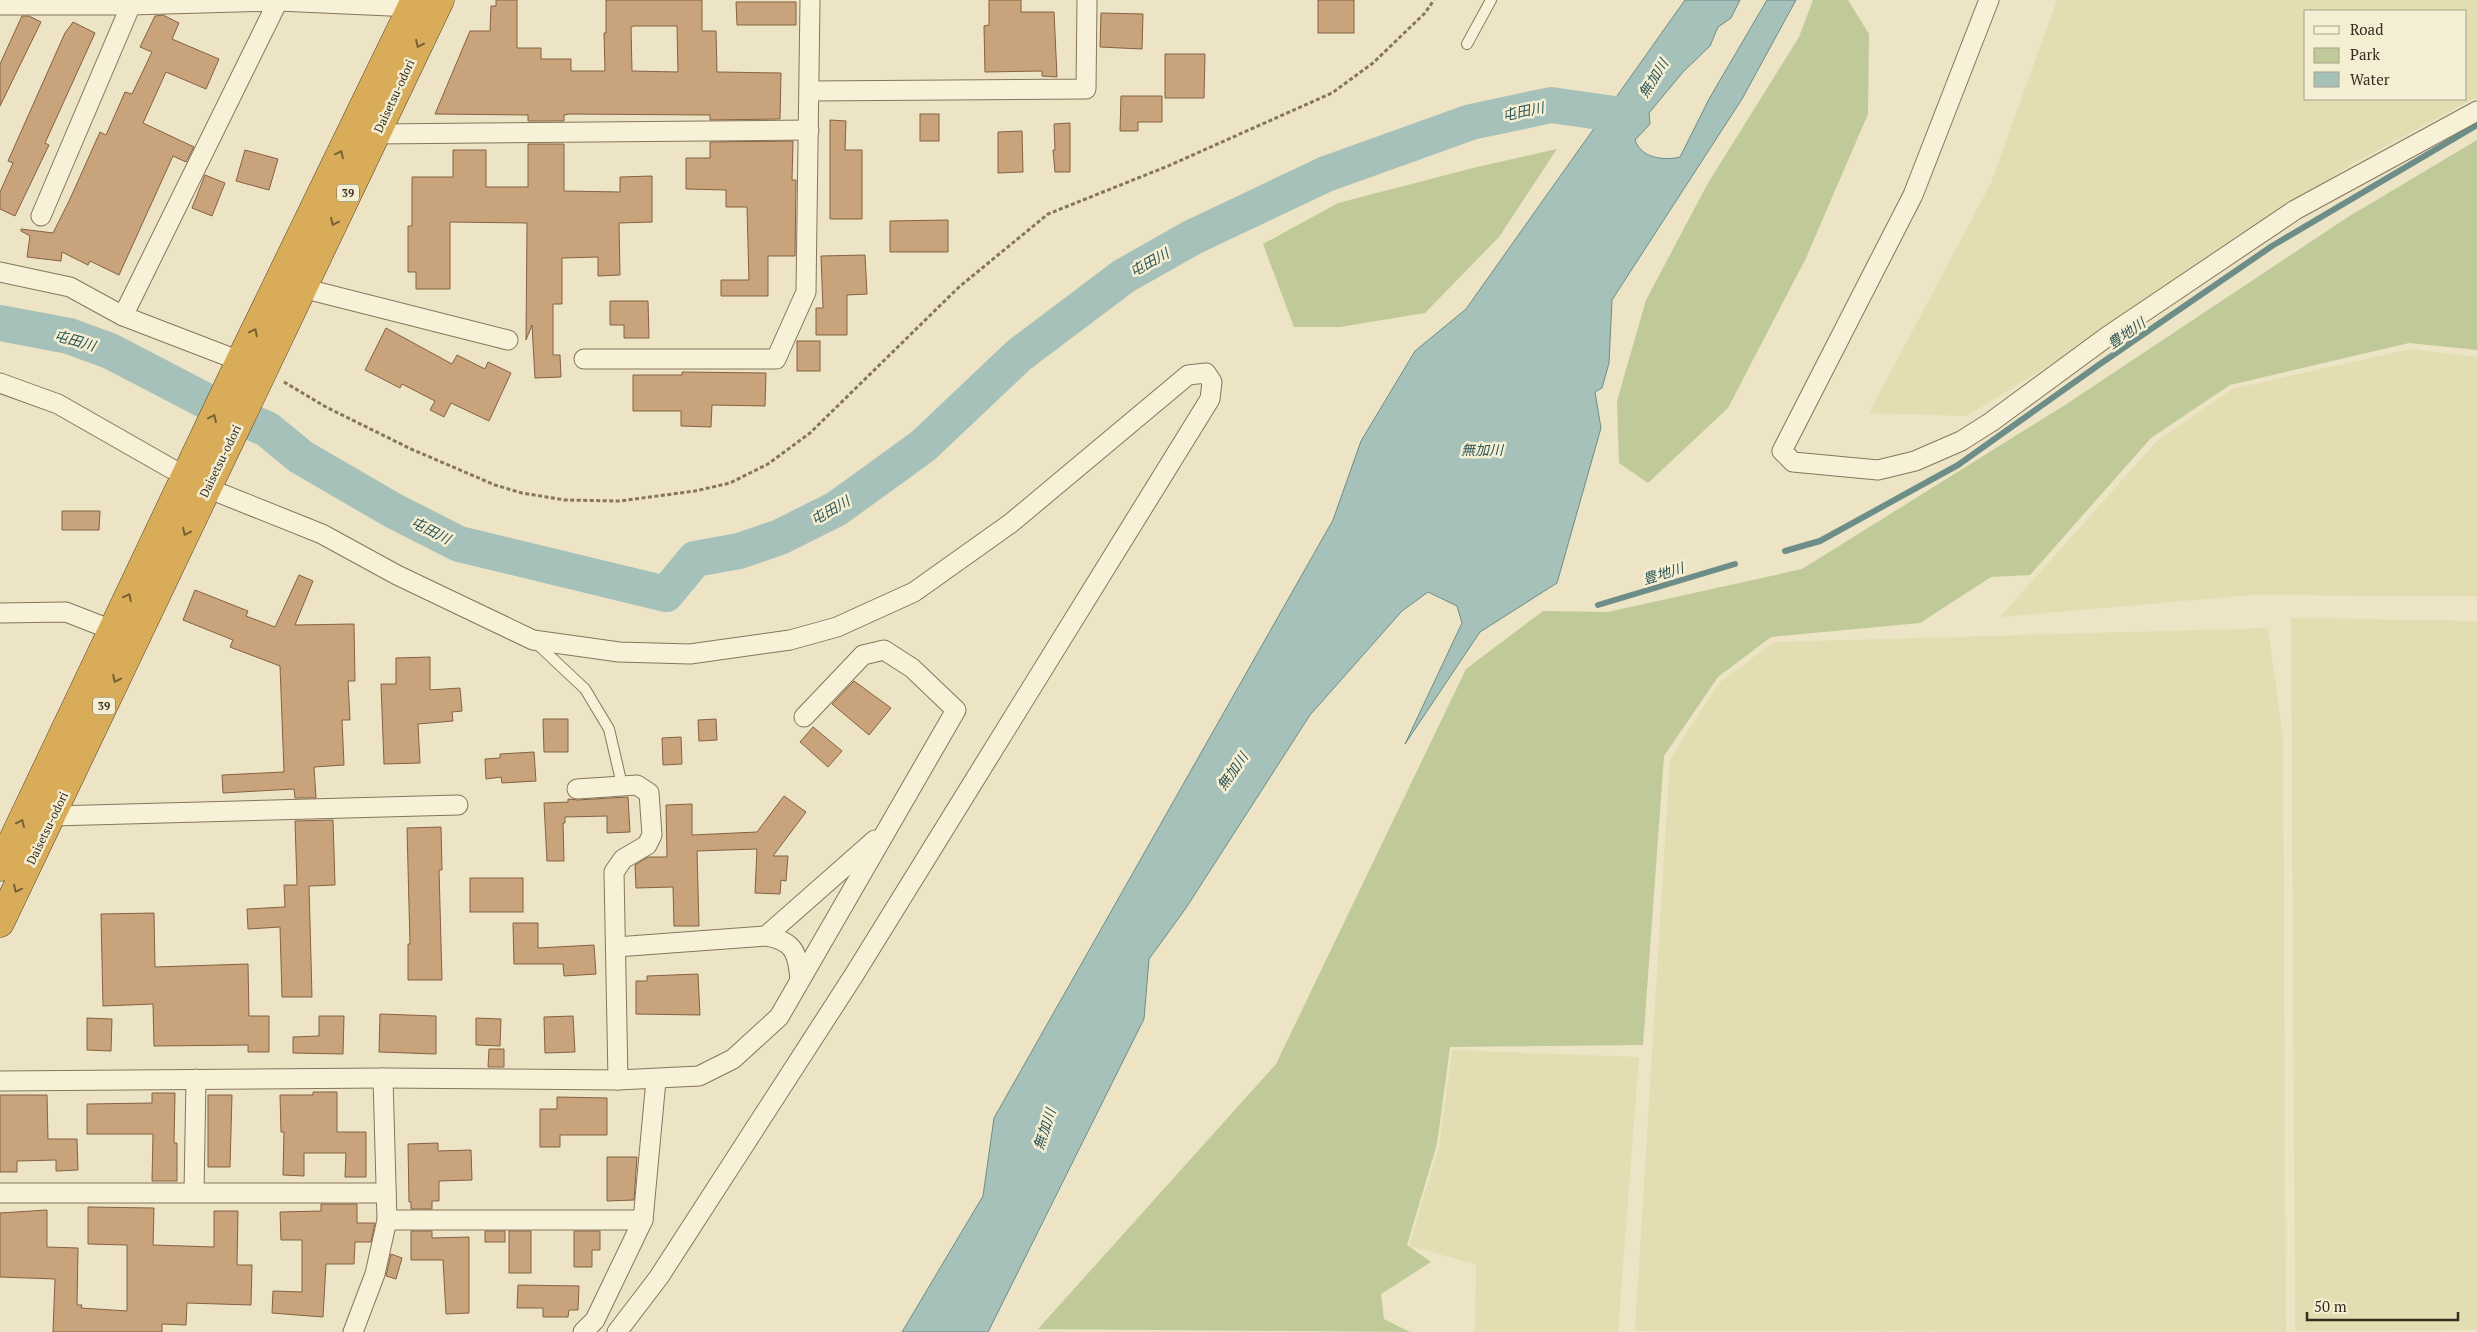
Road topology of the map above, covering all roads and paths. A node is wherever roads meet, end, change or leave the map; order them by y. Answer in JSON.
{"nodes":[{"id":1,"x":440,"y":0,"type":"edge"},
{"id":2,"x":810,"y":0,"type":"edge"},
{"id":3,"x":1087,"y":0,"type":"edge"},
{"id":4,"x":1434,"y":0,"type":"edge"},
{"id":5,"x":1492,"y":0,"type":"edge"},
{"id":6,"x":1989,"y":0,"type":"edge"},
{"id":7,"x":278,"y":1,"type":"edge"},
{"id":8,"x":132,"y":2,"type":"edge"},
{"id":9,"x":413,"y":4,"type":"edge"},
{"id":10,"x":2,"y":10,"type":"edge"},
{"id":11,"x":1467,"y":44,"type":"dead end"},
{"id":12,"x":811,"y":91,"type":"junction"},
{"id":13,"x":2477,"y":111,"type":"edge"},
{"id":14,"x":808,"y":130,"type":"junction"},
{"id":15,"x":376,"y":134,"type":"junction"},
{"id":16,"x":41,"y":216,"type":"dead end"},
{"id":17,"x":0,"y":272,"type":"edge"},
{"id":18,"x":302,"y":288,"type":"junction"},
{"id":19,"x":123,"y":316,"type":"junction"},
{"id":20,"x":508,"y":340,"type":"dead end"},
{"id":21,"x":584,"y":359,"type":"dead end"},
{"id":22,"x":248,"y":373,"type":"junction"},
{"id":23,"x":0,"y":383,"type":"edge"},
{"id":24,"x":200,"y":474,"type":"junction"},
{"id":25,"x":0,"y":613,"type":"edge"},
{"id":26,"x":112,"y":630,"type":"junction"},
{"id":27,"x":532,"y":640,"type":"junction"},
{"id":28,"x":804,"y":717,"type":"dead end"},
{"id":29,"x":622,"y":786,"type":"junction"},
{"id":30,"x":577,"y":789,"type":"dead end"},
{"id":31,"x":458,"y":805,"type":"dead end"},
{"id":32,"x":52,"y":816,"type":"junction"},
{"id":33,"x":887,"y":829,"type":"junction"},
{"id":34,"x":0,"y":867,"type":"edge"},
{"id":35,"x":0,"y":923,"type":"edge"},
{"id":36,"x":766,"y":936,"type":"junction"},
{"id":37,"x":616,"y":947,"type":"junction"},
{"id":38,"x":800,"y":980,"type":"junction"},
{"id":39,"x":383,"y":1078,"type":"junction"},
{"id":40,"x":196,"y":1079,"type":"junction"},
{"id":41,"x":618,"y":1080,"type":"junction"},
{"id":42,"x":656,"y":1080,"type":"junction"},
{"id":43,"x":0,"y":1081,"type":"edge"},
{"id":44,"x":194,"y":1192,"type":"junction"},
{"id":45,"x":0,"y":1193,"type":"edge"},
{"id":46,"x":386,"y":1193,"type":"junction"},
{"id":47,"x":387,"y":1220,"type":"junction"},
{"id":48,"x":643,"y":1220,"type":"junction"},
{"id":49,"x":353,"y":1332,"type":"edge"},
{"id":50,"x":583,"y":1332,"type":"edge"},
{"id":51,"x":617,"y":1332,"type":"edge"}],
"edges":[{"from":1,"to":15,"type":"highway","name":"Daisetsu-odori","number":"39","one_way":true},
{"from":2,"to":12,"type":"street"},
{"from":3,"to":12,"type":"street"},
{"from":4,"to":22,"type":"path"},
{"from":5,"to":11,"type":"lane"},
{"from":6,"to":13,"type":"street"},
{"from":7,"to":8,"type":"street"},
{"from":7,"to":9,"type":"street"},
{"from":7,"to":19,"type":"street"},
{"from":8,"to":10,"type":"street"},
{"from":8,"to":16,"type":"street"},
{"from":22,"to":9,"type":"highway","name":"Daisetsu-odori","number":"39","one_way":true},
{"from":12,"to":14,"type":"street"},
{"from":14,"to":15,"type":"street"},
{"from":14,"to":21,"type":"street"},
{"from":15,"to":18,"type":"highway","name":"Daisetsu-odori","number":"39","one_way":true},
{"from":17,"to":19,"type":"street"},
{"from":18,"to":20,"type":"street"},
{"from":18,"to":22,"type":"highway","name":"Daisetsu-odori","number":"39"},
{"from":19,"to":22,"type":"street"},
{"from":22,"to":24,"type":"highway","name":"Daisetsu-odori","number":"39"},
{"from":23,"to":24,"type":"street"},
{"from":26,"to":24,"type":"highway","name":"Daisetsu-odori","number":"39","one_way":true},
{"from":24,"to":27,"type":"street"},
{"from":24,"to":32,"type":"highway","name":"Daisetsu-odori","number":"39","one_way":true},
{"from":25,"to":26,"type":"street"},
{"from":34,"to":26,"type":"highway","name":"Daisetsu-odori","number":"39","one_way":true},
{"from":27,"to":29,"type":"lane"},
{"from":27,"to":51,"type":"street"},
{"from":28,"to":33,"type":"street"},
{"from":29,"to":30,"type":"street"},
{"from":29,"to":37,"type":"street"},
{"from":31,"to":32,"type":"street"},
{"from":32,"to":35,"type":"highway","name":"Daisetsu-odori","number":"39","one_way":true},
{"from":33,"to":36,"type":"street"},
{"from":33,"to":38,"type":"street"},
{"from":36,"to":37,"type":"street"},
{"from":36,"to":38,"type":"street"},
{"from":37,"to":41,"type":"street"},
{"from":38,"to":42,"type":"street"},
{"from":39,"to":40,"type":"street"},
{"from":39,"to":41,"type":"street"},
{"from":39,"to":46,"type":"street"},
{"from":40,"to":43,"type":"street"},
{"from":40,"to":44,"type":"street"},
{"from":41,"to":42,"type":"street"},
{"from":42,"to":48,"type":"street"},
{"from":44,"to":45,"type":"street"},
{"from":44,"to":46,"type":"street"},
{"from":46,"to":47,"type":"street"},
{"from":47,"to":48,"type":"street"},
{"from":47,"to":49,"type":"street"},
{"from":48,"to":50,"type":"street"}]}
